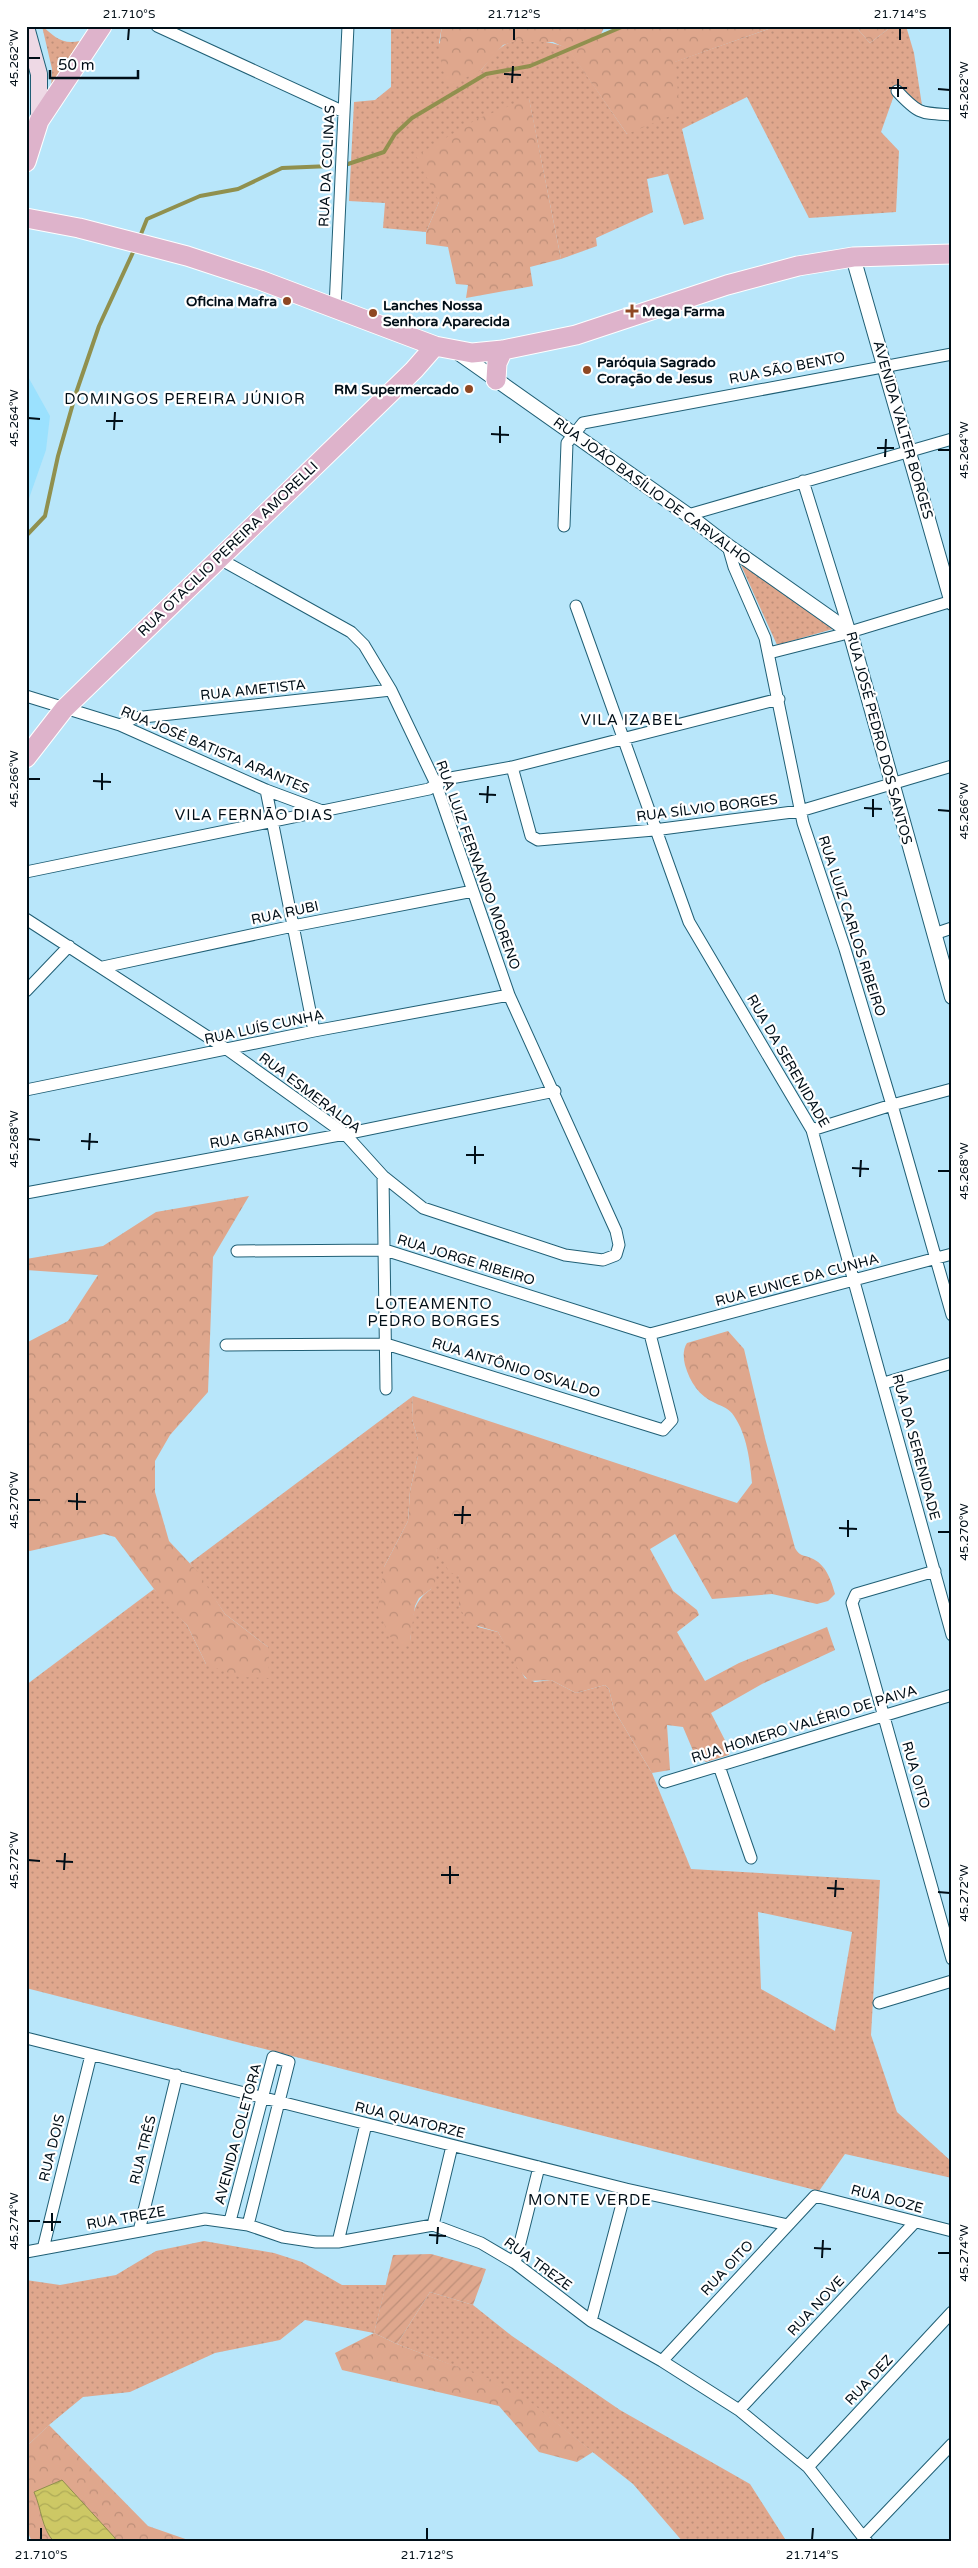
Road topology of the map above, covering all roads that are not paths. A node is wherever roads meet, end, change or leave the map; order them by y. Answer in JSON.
{"nodes":[{"id":1,"x":102,"y":26,"type":"edge"},
{"id":2,"x":157,"y":26,"type":"edge"},
{"id":3,"x":348,"y":26,"type":"edge"},
{"id":4,"x":26,"y":27,"type":"edge"},
{"id":5,"x":897,"y":92,"type":"dead end"},
{"id":6,"x":344,"y":112,"type":"junction"},
{"id":7,"x":952,"y":115,"type":"edge"},
{"id":8,"x":39,"y":121,"type":"junction"},
{"id":9,"x":26,"y":162,"type":"edge"},
{"id":10,"x":26,"y":218,"type":"edge"},
{"id":11,"x":952,"y":254,"type":"edge"},
{"id":12,"x":854,"y":257,"type":"junction"},
{"id":13,"x":335,"y":308,"type":"junction"},
{"id":14,"x":435,"y":346,"type":"junction"},
{"id":15,"x":454,"y":350,"type":"junction"},
{"id":16,"x":503,"y":350,"type":"junction"},
{"id":17,"x":952,"y":354,"type":"edge"},
{"id":18,"x":884,"y":365,"type":"junction"},
{"id":19,"x":496,"y":380,"type":"junction"},
{"id":20,"x":574,"y":434,"type":"junction"},
{"id":21,"x":952,"y":439,"type":"edge"},
{"id":22,"x":909,"y":452,"type":"junction"},
{"id":23,"x":803,"y":481,"type":"junction"},
{"id":24,"x":688,"y":514,"type":"junction"},
{"id":25,"x":564,"y":526,"type":"dead end"},
{"id":26,"x":728,"y":546,"type":"junction"},
{"id":27,"x":218,"y":558,"type":"junction"},
{"id":28,"x":952,"y":602,"type":"edge"},
{"id":29,"x":576,"y":606,"type":"dead end"},
{"id":30,"x":850,"y":632,"type":"junction"},
{"id":31,"x":769,"y":653,"type":"junction"},
{"id":32,"x":391,"y":690,"type":"junction"},
{"id":33,"x":26,"y":696,"type":"edge"},
{"id":34,"x":779,"y":699,"type":"junction"},
{"id":35,"x":64,"y":710,"type":"junction"},
{"id":36,"x":120,"y":725,"type":"junction"},
{"id":37,"x":623,"y":739,"type":"junction"},
{"id":38,"x":26,"y":758,"type":"edge"},
{"id":39,"x":952,"y":766,"type":"edge"},
{"id":40,"x":512,"y":767,"type":"junction"},
{"id":41,"x":891,"y":783,"type":"junction"},
{"id":42,"x":436,"y":784,"type":"junction"},
{"id":43,"x":266,"y":790,"type":"junction"},
{"id":44,"x":800,"y":811,"type":"junction"},
{"id":45,"x":324,"y":812,"type":"junction"},
{"id":46,"x":273,"y":823,"type":"junction"},
{"id":47,"x":654,"y":830,"type":"junction"},
{"id":48,"x":26,"y":872,"type":"edge"},
{"id":49,"x":473,"y":891,"type":"junction"},
{"id":50,"x":26,"y":919,"type":"edge"},
{"id":51,"x":293,"y":926,"type":"junction"},
{"id":52,"x":952,"y":928,"type":"edge"},
{"id":53,"x":934,"y":934,"type":"junction"},
{"id":54,"x":69,"y":946,"type":"junction"},
{"id":55,"x":103,"y":967,"type":"junction"},
{"id":56,"x":26,"y":991,"type":"edge"},
{"id":57,"x":509,"y":995,"type":"junction"},
{"id":58,"x":952,"y":997,"type":"edge"},
{"id":59,"x":314,"y":1031,"type":"junction"},
{"id":60,"x":228,"y":1050,"type":"junction"},
{"id":61,"x":952,"y":1089,"type":"edge"},
{"id":62,"x":26,"y":1090,"type":"edge"},
{"id":63,"x":555,"y":1091,"type":"junction"},
{"id":64,"x":892,"y":1104,"type":"junction"},
{"id":65,"x":812,"y":1130,"type":"junction"},
{"id":66,"x":345,"y":1134,"type":"junction"},
{"id":67,"x":383,"y":1176,"type":"junction"},
{"id":68,"x":26,"y":1193,"type":"edge"},
{"id":69,"x":385,"y":1250,"type":"junction"},
{"id":70,"x":237,"y":1251,"type":"dead end"},
{"id":71,"x":952,"y":1254,"type":"edge"},
{"id":72,"x":616,"y":1255,"type":"joint"},
{"id":73,"x":936,"y":1258,"type":"junction"},
{"id":74,"x":853,"y":1281,"type":"junction"},
{"id":75,"x":952,"y":1315,"type":"edge"},
{"id":76,"x":650,"y":1334,"type":"junction"},
{"id":77,"x":386,"y":1344,"type":"junction"},
{"id":78,"x":226,"y":1345,"type":"dead end"},
{"id":79,"x":952,"y":1364,"type":"edge"},
{"id":80,"x":884,"y":1383,"type":"junction"},
{"id":81,"x":386,"y":1389,"type":"dead end"},
{"id":82,"x":935,"y":1571,"type":"junction"},
{"id":83,"x":952,"y":1635,"type":"edge"},
{"id":84,"x":952,"y":1695,"type":"edge"},
{"id":85,"x":883,"y":1715,"type":"junction"},
{"id":86,"x":719,"y":1766,"type":"junction"},
{"id":87,"x":664,"y":1782,"type":"dead end"},
{"id":88,"x":751,"y":1858,"type":"dead end"},
{"id":89,"x":952,"y":1959,"type":"edge"},
{"id":90,"x":952,"y":1981,"type":"edge"},
{"id":91,"x":878,"y":2003,"type":"dead end"},
{"id":92,"x":26,"y":2038,"type":"edge"},
{"id":93,"x":90,"y":2055,"type":"junction"},
{"id":94,"x":177,"y":2075,"type":"junction"},
{"id":95,"x":262,"y":2097,"type":"junction"},
{"id":96,"x":279,"y":2102,"type":"junction"},
{"id":97,"x":366,"y":2124,"type":"junction"},
{"id":98,"x":452,"y":2146,"type":"junction"},
{"id":99,"x":539,"y":2167,"type":"junction"},
{"id":100,"x":626,"y":2189,"type":"junction"},
{"id":101,"x":815,"y":2196,"type":"joint"},
{"id":102,"x":230,"y":2221,"type":"junction"},
{"id":103,"x":916,"y":2222,"type":"junction"},
{"id":104,"x":248,"y":2225,"type":"junction"},
{"id":105,"x":433,"y":2225,"type":"junction"},
{"id":106,"x":788,"y":2225,"type":"junction"},
{"id":107,"x":139,"y":2231,"type":"junction"},
{"id":108,"x":952,"y":2231,"type":"edge"},
{"id":109,"x":338,"y":2242,"type":"junction"},
{"id":110,"x":43,"y":2249,"type":"junction"},
{"id":111,"x":26,"y":2252,"type":"edge"},
{"id":112,"x":515,"y":2263,"type":"junction"},
{"id":113,"x":952,"y":2312,"type":"edge"},
{"id":114,"x":591,"y":2321,"type":"junction"},
{"id":115,"x":662,"y":2361,"type":"junction"},
{"id":116,"x":739,"y":2410,"type":"junction"},
{"id":117,"x":952,"y":2444,"type":"edge"},
{"id":118,"x":808,"y":2468,"type":"junction"},
{"id":119,"x":865,"y":2539,"type":"edge"}],
"edges":[{"from":1,"to":8,"type":"main road"},
{"from":2,"to":6,"type":"street"},
{"from":3,"to":6,"type":"street","name":"RUA DA COLINAS"},
{"from":4,"to":8,"type":"main road"},
{"from":5,"to":7,"type":"street"},
{"from":6,"to":13,"type":"street","name":"RUA DA COLINAS"},
{"from":8,"to":9,"type":"main road"},
{"from":10,"to":13,"type":"main road"},
{"from":11,"to":12,"type":"main road"},
{"from":12,"to":16,"type":"main road"},
{"from":12,"to":18,"type":"street","name":"AVENIDA VALTER BORGES"},
{"from":13,"to":14,"type":"main road"},
{"from":14,"to":15,"type":"main road"},
{"from":14,"to":27,"type":"main road","name":"RUA OTACILIO PEREIRA AMORELLI"},
{"from":15,"to":16,"type":"main road"},
{"from":15,"to":19,"type":"street","name":"RUA JOÃO BASÍLIO DE CARVALHO"},
{"from":16,"to":19,"type":"main road"},
{"from":17,"to":18,"type":"street","name":"RUA SÃO BENTO"},
{"from":18,"to":20,"type":"street","name":"RUA SÃO BENTO"},
{"from":18,"to":22,"type":"street","name":"AVENIDA VALTER BORGES"},
{"from":19,"to":20,"type":"street","name":"RUA JOÃO BASÍLIO DE CARVALHO"},
{"from":20,"to":24,"type":"street","name":"RUA JOÃO BASÍLIO DE CARVALHO"},
{"from":20,"to":25,"type":"street"},
{"from":21,"to":22,"type":"street"},
{"from":22,"to":23,"type":"street"},
{"from":22,"to":28,"type":"street","name":"AVENIDA VALTER BORGES"},
{"from":23,"to":24,"type":"street"},
{"from":23,"to":30,"type":"street","name":"RUA JOSÉ PEDRO DOS SANTOS"},
{"from":24,"to":26,"type":"street","name":"RUA JOÃO BASÍLIO DE CARVALHO"},
{"from":26,"to":30,"type":"street","name":"RUA JOÃO BASÍLIO DE CARVALHO"},
{"from":26,"to":31,"type":"street","name":"RUA LUIZ CARLOS RIBEIRO"},
{"from":27,"to":32,"type":"street","name":"RUA LUIZ FERNANDO MORENO"},
{"from":27,"to":35,"type":"main road","name":"RUA OTACILIO PEREIRA AMORELLI"},
{"from":28,"to":30,"type":"street"},
{"from":29,"to":37,"type":"street","name":"RUA DA SERENIDADE"},
{"from":30,"to":31,"type":"street"},
{"from":30,"to":41,"type":"street","name":"RUA JOSÉ PEDRO DOS SANTOS"},
{"from":31,"to":34,"type":"street","name":"RUA LUIZ CARLOS RIBEIRO"},
{"from":32,"to":36,"type":"street","name":"RUA AMETISTA"},
{"from":32,"to":42,"type":"street","name":"RUA LUIZ FERNANDO MORENO"},
{"from":33,"to":35,"type":"street","name":"RUA JOSÉ BATISTA ARANTES"},
{"from":34,"to":37,"type":"street"},
{"from":34,"to":44,"type":"street","name":"RUA LUIZ CARLOS RIBEIRO"},
{"from":35,"to":36,"type":"street","name":"RUA JOSÉ BATISTA ARANTES"},
{"from":35,"to":38,"type":"main road","name":"RUA OTACILIO PEREIRA AMORELLI"},
{"from":36,"to":43,"type":"street","name":"RUA JOSÉ BATISTA ARANTES"},
{"from":37,"to":40,"type":"street"},
{"from":37,"to":47,"type":"street","name":"RUA DA SERENIDADE"},
{"from":39,"to":41,"type":"street","name":"RUA SÍLVIO BORGES"},
{"from":40,"to":42,"type":"street"},
{"from":40,"to":47,"type":"street","name":"RUA SÍLVIO BORGES"},
{"from":41,"to":44,"type":"street","name":"RUA SÍLVIO BORGES"},
{"from":41,"to":53,"type":"street","name":"RUA JOSÉ PEDRO DOS SANTOS"},
{"from":42,"to":45,"type":"street"},
{"from":42,"to":49,"type":"street","name":"RUA LUIZ FERNANDO MORENO"},
{"from":43,"to":45,"type":"street","name":"RUA JOSÉ BATISTA ARANTES"},
{"from":43,"to":46,"type":"street"},
{"from":44,"to":47,"type":"street","name":"RUA SÍLVIO BORGES"},
{"from":44,"to":64,"type":"street","name":"RUA LUIZ CARLOS RIBEIRO"},
{"from":45,"to":46,"type":"street"},
{"from":46,"to":48,"type":"street"},
{"from":46,"to":51,"type":"street"},
{"from":47,"to":65,"type":"street","name":"RUA DA SERENIDADE"},
{"from":49,"to":51,"type":"street","name":"RUA RUBI"},
{"from":49,"to":57,"type":"street","name":"RUA LUIZ FERNANDO MORENO"},
{"from":50,"to":54,"type":"street","name":"RUA ESMERALDA"},
{"from":51,"to":55,"type":"street","name":"RUA RUBI"},
{"from":51,"to":59,"type":"street"},
{"from":52,"to":53,"type":"street"},
{"from":53,"to":58,"type":"street","name":"RUA JOSÉ PEDRO DOS SANTOS"},
{"from":54,"to":55,"type":"street","name":"RUA ESMERALDA"},
{"from":54,"to":56,"type":"street"},
{"from":55,"to":60,"type":"street","name":"RUA ESMERALDA"},
{"from":57,"to":59,"type":"street","name":"RUA LUÍS CUNHA"},
{"from":57,"to":63,"type":"street","name":"RUA LUIZ FERNANDO MORENO"},
{"from":59,"to":60,"type":"street","name":"RUA LUÍS CUNHA"},
{"from":60,"to":62,"type":"street","name":"RUA LUÍS CUNHA"},
{"from":60,"to":66,"type":"street","name":"RUA ESMERALDA"},
{"from":61,"to":64,"type":"street"},
{"from":63,"to":66,"type":"street","name":"RUA GRANITO"},
{"from":63,"to":72,"type":"street","name":"RUA LUIZ FERNANDO MORENO"},
{"from":64,"to":65,"type":"street"},
{"from":64,"to":73,"type":"street","name":"RUA LUIZ CARLOS RIBEIRO"},
{"from":65,"to":74,"type":"street","name":"RUA DA SERENIDADE"},
{"from":66,"to":67,"type":"street","name":"RUA ESMERALDA"},
{"from":66,"to":68,"type":"street","name":"RUA GRANITO"},
{"from":67,"to":69,"type":"street"},
{"from":67,"to":72,"type":"street","name":"RUA ESMERALDA"},
{"from":69,"to":70,"type":"street","name":"RUA JORGE RIBEIRO"},
{"from":69,"to":76,"type":"street","name":"RUA JORGE RIBEIRO"},
{"from":69,"to":77,"type":"street"},
{"from":71,"to":73,"type":"street","name":"RUA EUNICE DA CUNHA"},
{"from":73,"to":74,"type":"street","name":"RUA EUNICE DA CUNHA"},
{"from":73,"to":75,"type":"street","name":"RUA LUIZ CARLOS RIBEIRO"},
{"from":74,"to":76,"type":"street","name":"RUA EUNICE DA CUNHA"},
{"from":74,"to":80,"type":"street","name":"RUA DA SERENIDADE"},
{"from":76,"to":77,"type":"street","name":"RUA ANTÔNIO OSVALDO"},
{"from":77,"to":78,"type":"street","name":"RUA ANTÔNIO OSVALDO"},
{"from":77,"to":81,"type":"street"},
{"from":79,"to":80,"type":"street"},
{"from":80,"to":82,"type":"street","name":"RUA DA SERENIDADE"},
{"from":82,"to":83,"type":"street","name":"RUA DA SERENIDADE"},
{"from":82,"to":85,"type":"street","name":"RUA OITO"},
{"from":84,"to":85,"type":"street","name":"RUA HOMERO VALÉRIO DE PAIVA"},
{"from":85,"to":86,"type":"street","name":"RUA HOMERO VALÉRIO DE PAIVA"},
{"from":85,"to":89,"type":"street","name":"RUA OITO"},
{"from":86,"to":87,"type":"street","name":"RUA HOMERO VALÉRIO DE PAIVA"},
{"from":86,"to":88,"type":"street"},
{"from":90,"to":91,"type":"street"},
{"from":92,"to":93,"type":"street","name":"RUA QUATORZE"},
{"from":93,"to":94,"type":"street","name":"RUA QUATORZE"},
{"from":93,"to":110,"type":"street","name":"RUA DOIS"},
{"from":94,"to":95,"type":"street","name":"RUA QUATORZE"},
{"from":94,"to":107,"type":"street","name":"RUA TRÊS"},
{"from":95,"to":96,"type":"street","name":"RUA QUATORZE"},
{"from":95,"to":96,"type":"street","name":"AVENIDA COLETORA"},
{"from":95,"to":102,"type":"street","name":"AVENIDA COLETORA"},
{"from":96,"to":97,"type":"street","name":"RUA QUATORZE"},
{"from":96,"to":104,"type":"street","name":"AVENIDA COLETORA"},
{"from":97,"to":98,"type":"street","name":"RUA QUATORZE"},
{"from":97,"to":109,"type":"street"},
{"from":98,"to":99,"type":"street","name":"RUA QUATORZE"},
{"from":98,"to":105,"type":"street"},
{"from":99,"to":100,"type":"street","name":"RUA QUATORZE"},
{"from":99,"to":112,"type":"street"},
{"from":100,"to":106,"type":"street","name":"RUA QUATORZE"},
{"from":100,"to":114,"type":"street"},
{"from":101,"to":103,"type":"street","name":"RUA DOZE"},
{"from":101,"to":106,"type":"street","name":"RUA OITO"},
{"from":102,"to":104,"type":"street","name":"RUA TREZE"},
{"from":102,"to":107,"type":"street","name":"RUA TREZE"},
{"from":103,"to":108,"type":"street","name":"RUA DOZE"},
{"from":103,"to":116,"type":"street","name":"RUA NOVE"},
{"from":104,"to":109,"type":"street","name":"RUA TREZE"},
{"from":105,"to":109,"type":"street","name":"RUA TREZE"},
{"from":105,"to":112,"type":"street","name":"RUA TREZE"},
{"from":106,"to":115,"type":"street","name":"RUA OITO"},
{"from":107,"to":110,"type":"street","name":"RUA TREZE"},
{"from":110,"to":111,"type":"street","name":"RUA TREZE"},
{"from":112,"to":114,"type":"street","name":"RUA TREZE"},
{"from":113,"to":118,"type":"street","name":"RUA DEZ"},
{"from":114,"to":115,"type":"street","name":"RUA TREZE"},
{"from":115,"to":116,"type":"street","name":"RUA TREZE"},
{"from":116,"to":118,"type":"street","name":"RUA TREZE"},
{"from":117,"to":119,"type":"street"},
{"from":118,"to":119,"type":"street","name":"RUA TREZE"}]}
